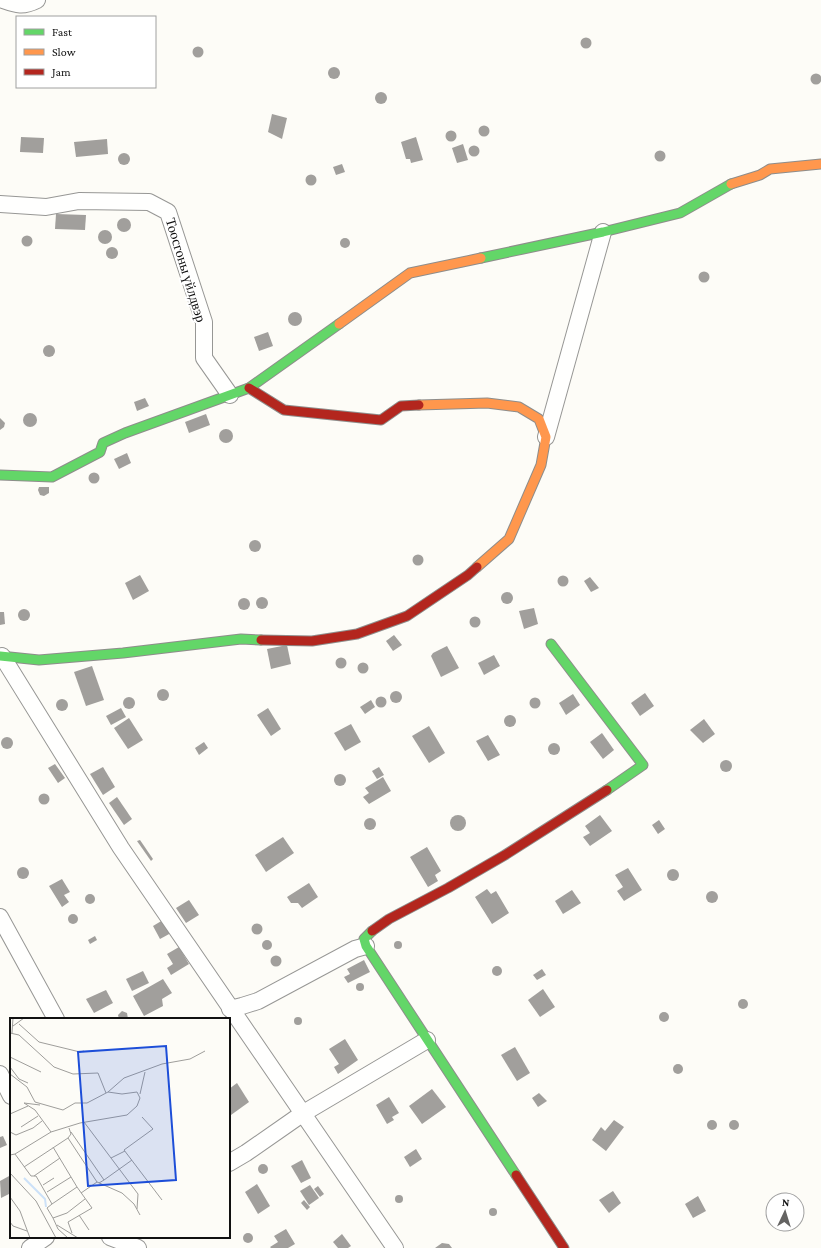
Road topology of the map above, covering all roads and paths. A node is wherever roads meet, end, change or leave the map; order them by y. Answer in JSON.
{"nodes":[{"id":1,"x":3,"y":0,"type":"edge"},
{"id":2,"x":37,"y":0,"type":"edge"},
{"id":3,"x":821,"y":164,"type":"edge"},
{"id":4,"x":0,"y":204,"type":"edge"},
{"id":5,"x":603,"y":232,"type":"junction"},
{"id":6,"x":249,"y":388,"type":"junction"},
{"id":7,"x":230,"y":395,"type":"junction"},
{"id":8,"x":546,"y":438,"type":"junction"},
{"id":9,"x":0,"y":475,"type":"edge"},
{"id":10,"x":551,"y":644,"type":"dead end"},
{"id":11,"x":1,"y":656,"type":"edge"},
{"id":12,"x":0,"y":917,"type":"edge"},
{"id":13,"x":366,"y":946,"type":"junction"},
{"id":14,"x":230,"y":1009,"type":"junction"},
{"id":15,"x":55,"y":1018,"type":"edge"},
{"id":16,"x":427,"y":1040,"type":"junction"},
{"id":17,"x":0,"y":1074,"type":"edge"},
{"id":18,"x":10,"y":1094,"type":"edge"},
{"id":19,"x":302,"y":1114,"type":"junction"},
{"id":20,"x":230,"y":1162,"type":"edge"},
{"id":21,"x":45,"y":1238,"type":"edge"},
{"id":22,"x":113,"y":1238,"type":"edge"},
{"id":23,"x":30,"y":1248,"type":"edge"},
{"id":24,"x":138,"y":1248,"type":"edge"},
{"id":25,"x":395,"y":1248,"type":"edge"},
{"id":26,"x":564,"y":1248,"type":"edge"}],
"edges":[{"from":1,"to":2,"type":"street"},
{"from":3,"to":5,"type":"street"},
{"from":4,"to":7,"type":"street","name":"Тоосгоны үйлдвэр"},
{"from":5,"to":6,"type":"street"},
{"from":5,"to":8,"type":"street"},
{"from":6,"to":7,"type":"street"},
{"from":6,"to":8,"type":"street"},
{"from":7,"to":9,"type":"street"},
{"from":8,"to":11,"type":"street"},
{"from":10,"to":13,"type":"street"},
{"from":11,"to":14,"type":"street"},
{"from":12,"to":15,"type":"street"},
{"from":13,"to":14,"type":"street"},
{"from":13,"to":16,"type":"street"},
{"from":14,"to":19,"type":"street"},
{"from":16,"to":19,"type":"street"},
{"from":16,"to":26,"type":"street"},
{"from":17,"to":18,"type":"street"},
{"from":19,"to":20,"type":"street"},
{"from":19,"to":25,"type":"street"},
{"from":21,"to":23,"type":"street"},
{"from":22,"to":24,"type":"street"}]}
